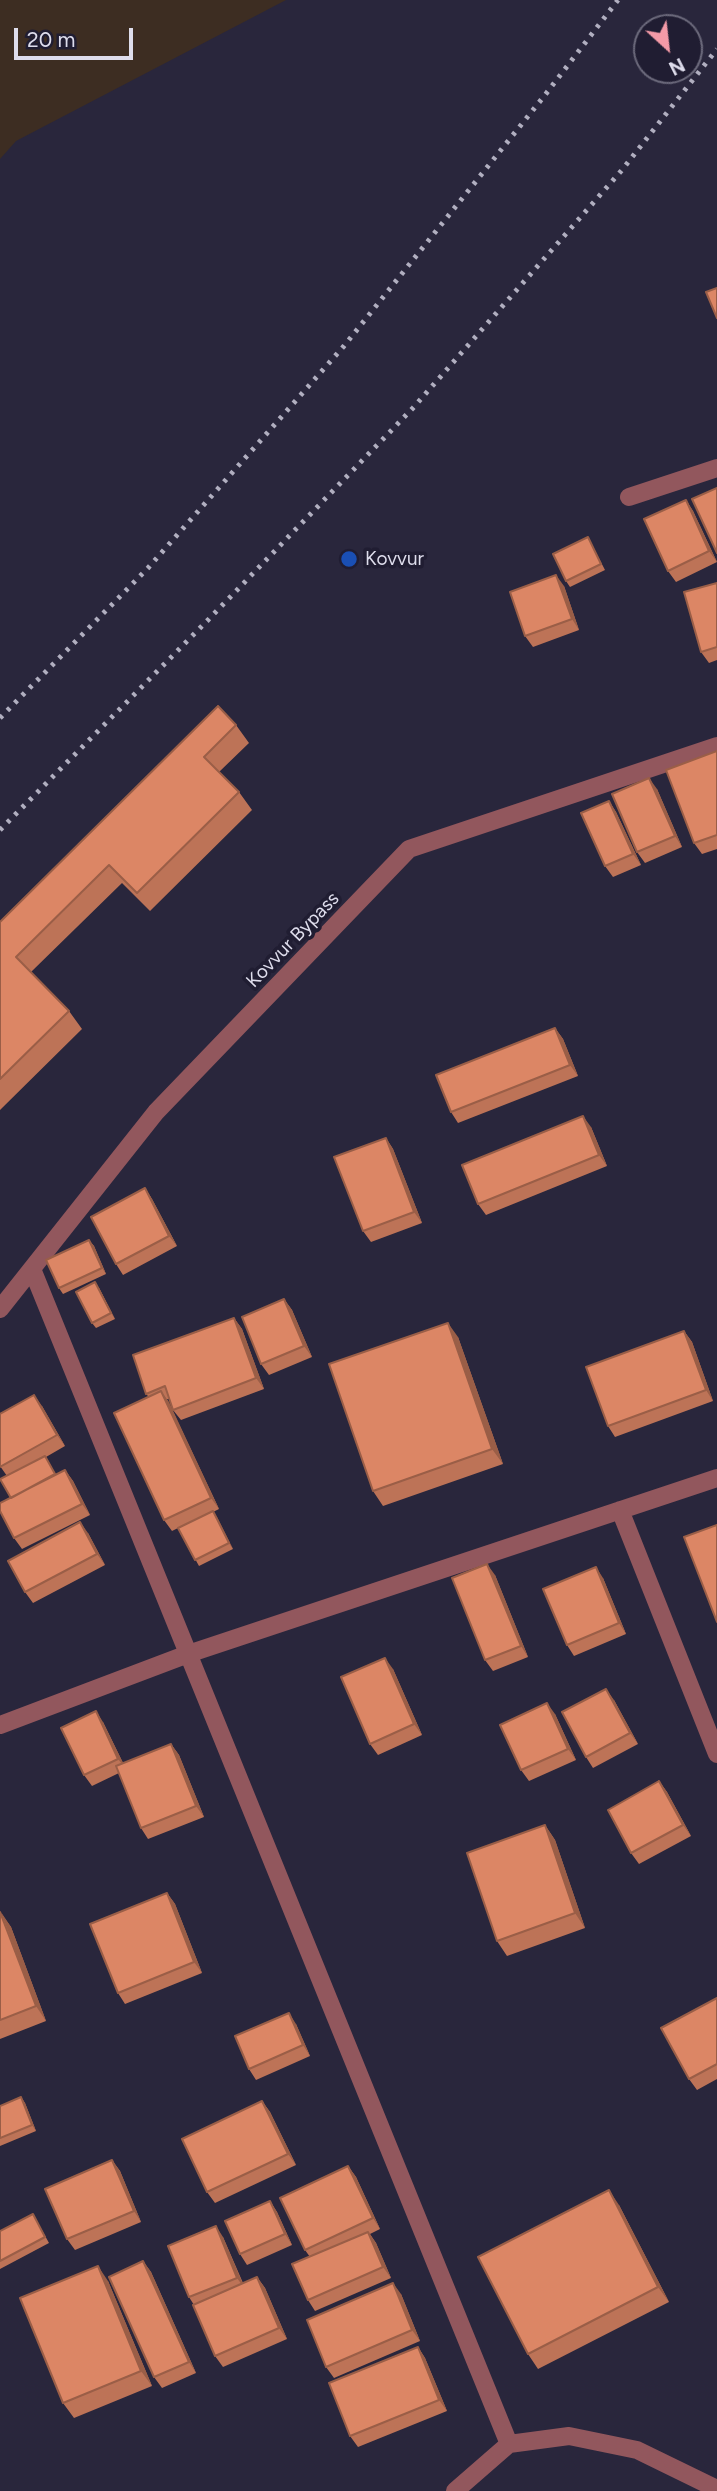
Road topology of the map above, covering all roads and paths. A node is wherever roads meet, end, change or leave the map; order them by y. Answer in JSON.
{"nodes":[{"id":1,"x":717,"y":467,"type":"edge"},
{"id":2,"x":629,"y":497,"type":"dead end"},
{"id":3,"x":717,"y":746,"type":"edge"},
{"id":4,"x":32,"y":1269,"type":"junction"},
{"id":5,"x":0,"y":1310,"type":"edge"},
{"id":6,"x":717,"y":1478,"type":"edge"},
{"id":7,"x":620,"y":1510,"type":"junction"},
{"id":8,"x":188,"y":1654,"type":"junction"},
{"id":9,"x":0,"y":1725,"type":"edge"},
{"id":10,"x":717,"y":1754,"type":"edge"},
{"id":11,"x":509,"y":2444,"type":"junction"},
{"id":12,"x":717,"y":2489,"type":"edge"},
{"id":13,"x":455,"y":2491,"type":"edge"}],
"edges":[{"from":1,"to":2,"type":"street"},
{"from":3,"to":4,"type":"street","name":"Kovvur Bypass"},
{"from":4,"to":5,"type":"street","name":"Kovvur Bypass"},
{"from":4,"to":8,"type":"street"},
{"from":6,"to":7,"type":"street"},
{"from":7,"to":8,"type":"street"},
{"from":7,"to":10,"type":"street"},
{"from":8,"to":9,"type":"street"},
{"from":8,"to":11,"type":"street"},
{"from":11,"to":12,"type":"street"},
{"from":11,"to":13,"type":"street"}]}
